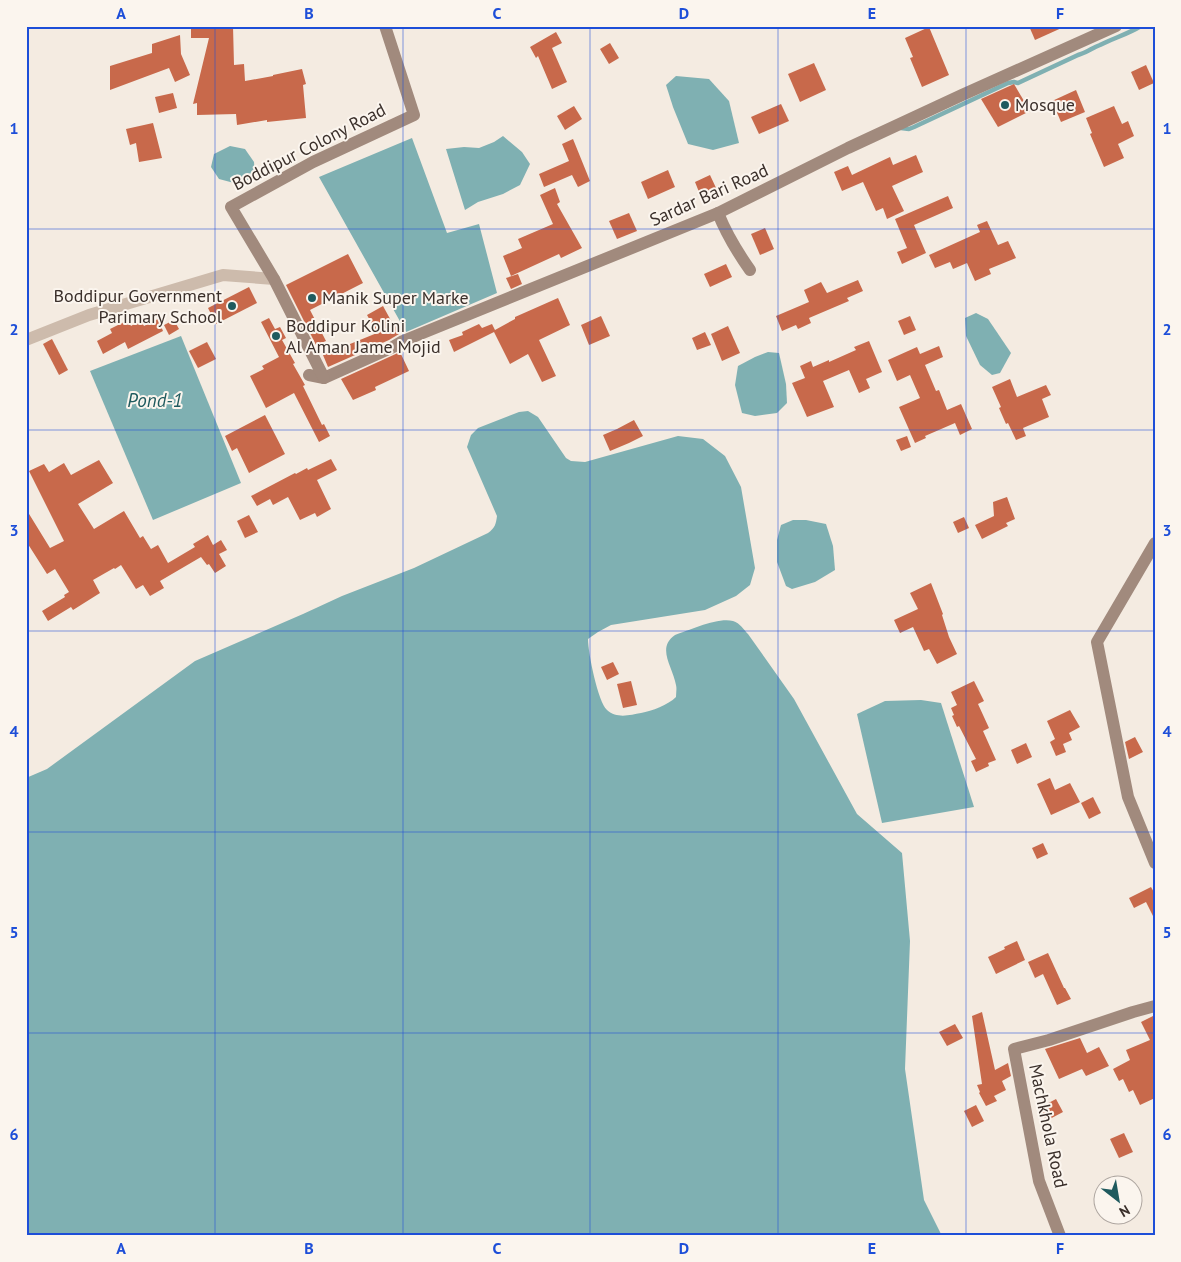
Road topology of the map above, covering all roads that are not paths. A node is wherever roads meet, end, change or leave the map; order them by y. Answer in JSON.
{"nodes":[{"id":1,"x":385,"y":26,"type":"edge"},
{"id":2,"x":1116,"y":26,"type":"edge"},
{"id":3,"x":718,"y":213,"type":"junction"},
{"id":4,"x":750,"y":270,"type":"dead end"},
{"id":5,"x":274,"y":279,"type":"junction"},
{"id":6,"x":26,"y":340,"type":"edge"},
{"id":7,"x":310,"y":375,"type":"dead end"},
{"id":8,"x":324,"y":378,"type":"junction"},
{"id":9,"x":1155,"y":542,"type":"edge"},
{"id":10,"x":1155,"y":863,"type":"edge"},
{"id":11,"x":1155,"y":1006,"type":"edge"},
{"id":12,"x":1060,"y":1236,"type":"edge"}],
"edges":[{"from":1,"to":5,"type":"main road","name":"Boddipur Colony Road"},
{"from":2,"to":3,"type":"main road","name":"Sardar Bari Road"},
{"from":3,"to":4,"type":"main road"},
{"from":3,"to":8,"type":"main road","name":"Sardar Bari Road"},
{"from":5,"to":6,"type":"street"},
{"from":5,"to":8,"type":"main road","name":"Boddipur Colony Road"},
{"from":7,"to":8,"type":"main road"},
{"from":9,"to":10,"type":"main road"},
{"from":11,"to":12,"type":"main road","name":"Machkhola Road"}]}
